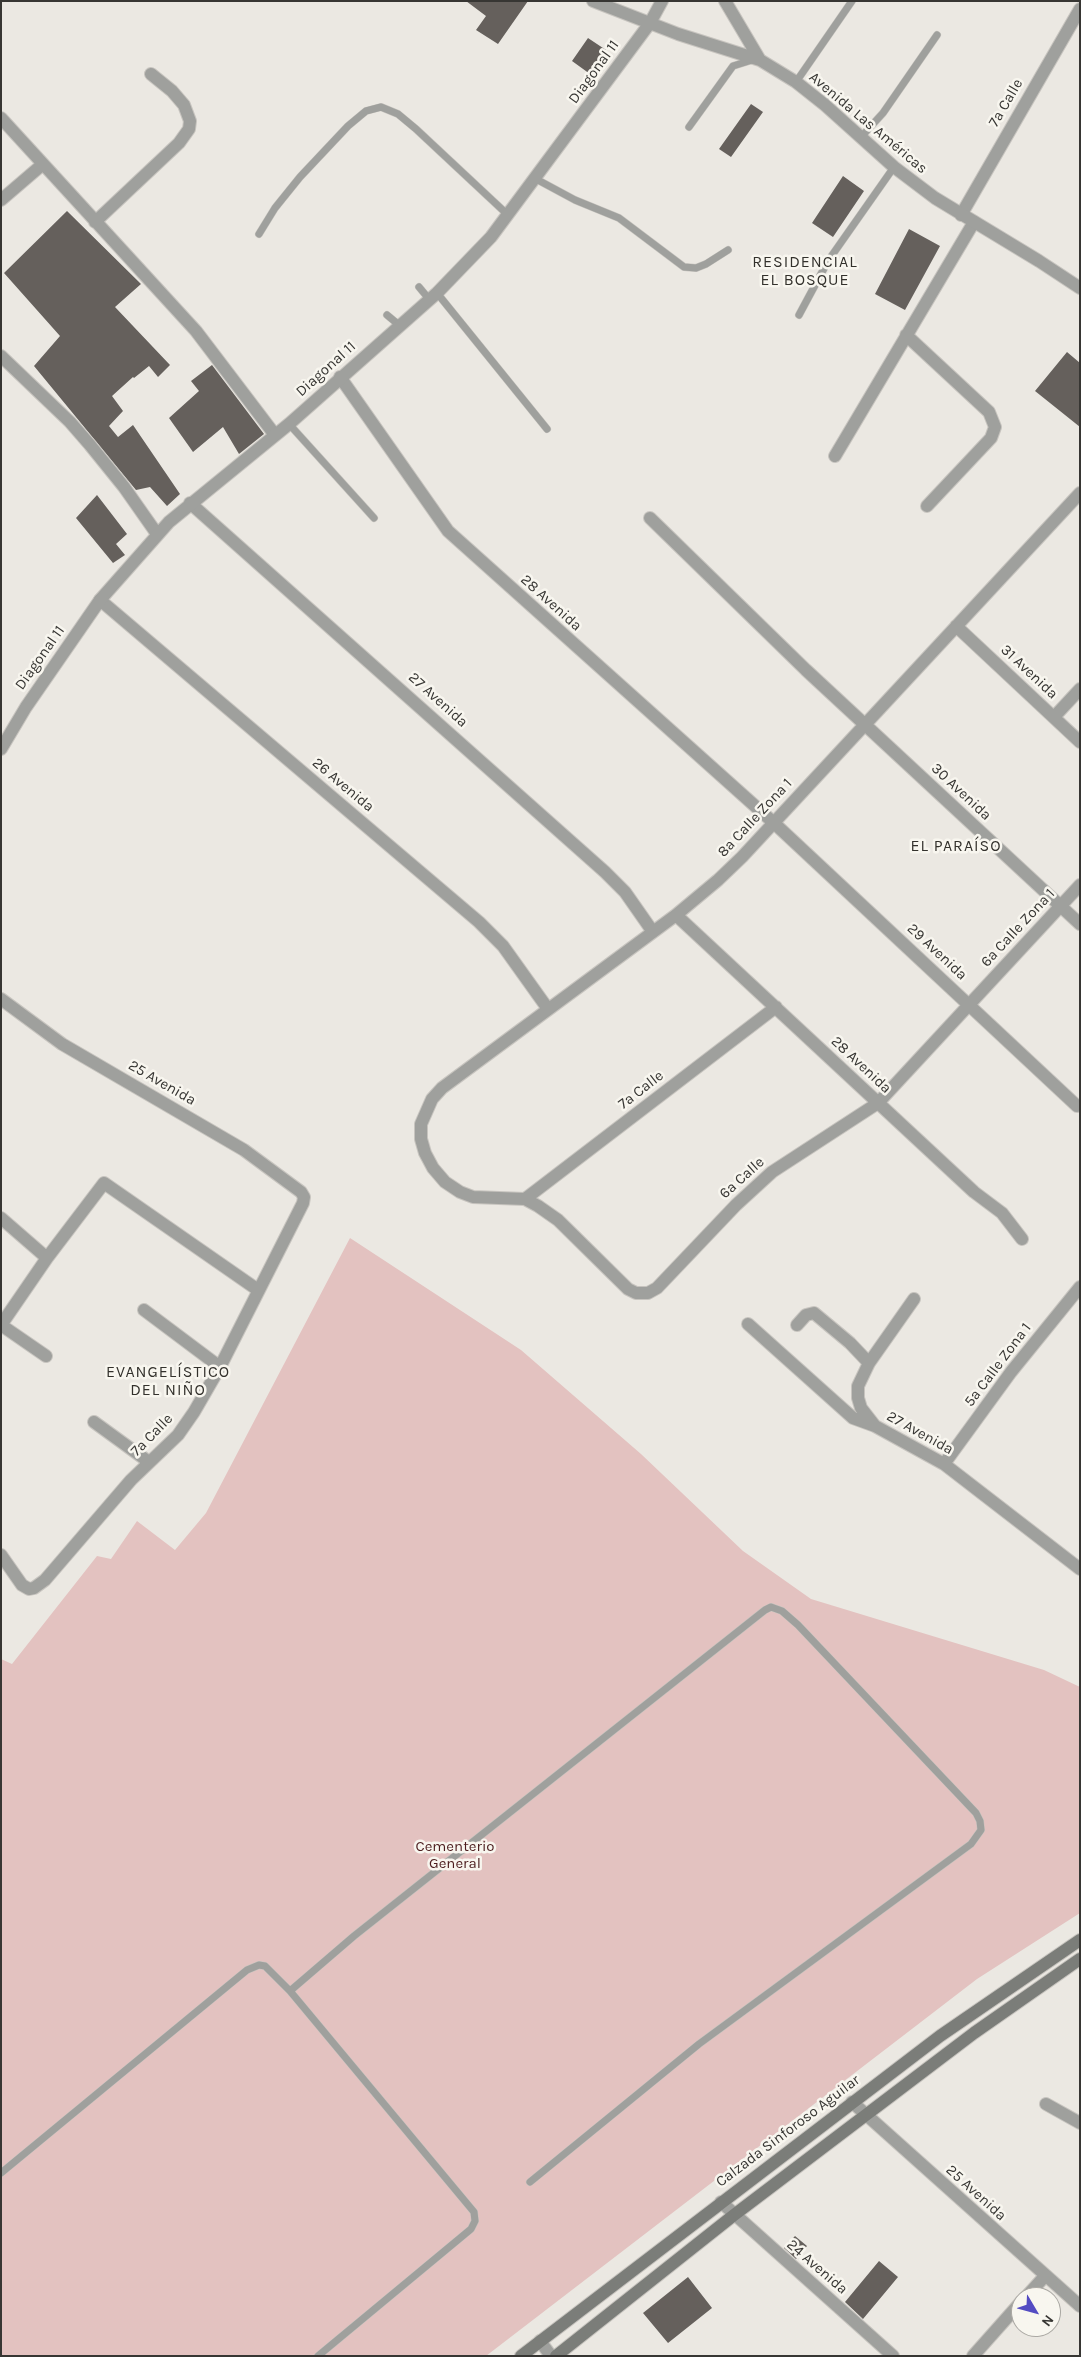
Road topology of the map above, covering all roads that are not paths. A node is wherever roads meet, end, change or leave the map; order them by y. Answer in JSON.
{"nodes":[{"id":1,"x":593,"y":1,"type":"edge"},
{"id":2,"x":662,"y":1,"type":"edge"},
{"id":3,"x":725,"y":1,"type":"edge"},
{"id":4,"x":852,"y":1,"type":"edge"},
{"id":5,"x":1080,"y":9,"type":"edge"},
{"id":6,"x":650,"y":23,"type":"junction"},
{"id":7,"x":937,"y":35,"type":"dead end"},
{"id":8,"x":760,"y":60,"type":"junction"},
{"id":9,"x":151,"y":74,"type":"dead end"},
{"id":10,"x":796,"y":82,"type":"junction"},
{"id":11,"x":1,"y":118,"type":"edge"},
{"id":12,"x":689,"y":127,"type":"dead end"},
{"id":13,"x":862,"y":136,"type":"junction"},
{"id":14,"x":43,"y":164,"type":"junction"},
{"id":15,"x":894,"y":167,"type":"junction"},
{"id":16,"x":536,"y":179,"type":"junction"},
{"id":17,"x":1,"y":200,"type":"edge"},
{"id":18,"x":961,"y":214,"type":"junction"},
{"id":19,"x":509,"y":215,"type":"junction"},
{"id":20,"x":95,"y":222,"type":"junction"},
{"id":21,"x":974,"y":222,"type":"junction"},
{"id":22,"x":259,"y":234,"type":"dead end"},
{"id":23,"x":728,"y":250,"type":"dead end"},
{"id":24,"x":418,"y":287,"type":"dead end"},
{"id":25,"x":1080,"y":288,"type":"edge"},
{"id":26,"x":433,"y":296,"type":"junction"},
{"id":27,"x":387,"y":315,"type":"dead end"},
{"id":28,"x":799,"y":315,"type":"dead end"},
{"id":29,"x":399,"y":325,"type":"junction"},
{"id":30,"x":906,"y":335,"type":"junction"},
{"id":31,"x":1,"y":356,"type":"edge"},
{"id":32,"x":340,"y":378,"type":"junction"},
{"id":33,"x":289,"y":424,"type":"junction"},
{"id":34,"x":547,"y":429,"type":"dead end"},
{"id":35,"x":275,"y":435,"type":"junction"},
{"id":36,"x":835,"y":456,"type":"dead end"},
{"id":37,"x":1080,"y":493,"type":"edge"},
{"id":38,"x":190,"y":503,"type":"junction"},
{"id":39,"x":927,"y":506,"type":"dead end"},
{"id":40,"x":374,"y":518,"type":"dead end"},
{"id":41,"x":650,"y":518,"type":"dead end"},
{"id":42,"x":157,"y":534,"type":"junction"},
{"id":43,"x":100,"y":600,"type":"junction"},
{"id":44,"x":956,"y":626,"type":"junction"},
{"id":45,"x":1080,"y":689,"type":"edge"},
{"id":46,"x":1054,"y":718,"type":"junction"},
{"id":47,"x":864,"y":724,"type":"junction"},
{"id":48,"x":1080,"y":742,"type":"edge"},
{"id":49,"x":1,"y":749,"type":"edge"},
{"id":50,"x":774,"y":822,"type":"junction"},
{"id":51,"x":1080,"y":885,"type":"edge"},
{"id":52,"x":1060,"y":906,"type":"junction"},
{"id":53,"x":676,"y":915,"type":"junction"},
{"id":54,"x":1080,"y":924,"type":"edge"},
{"id":55,"x":653,"y":932,"type":"junction"},
{"id":56,"x":1,"y":999,"type":"edge"},
{"id":57,"x":969,"y":1004,"type":"junction"},
{"id":58,"x":776,"y":1007,"type":"junction"},
{"id":59,"x":548,"y":1009,"type":"junction"},
{"id":60,"x":878,"y":1103,"type":"junction"},
{"id":61,"x":1078,"y":1106,"type":"dead end"},
{"id":62,"x":304,"y":1197,"type":"joint"},
{"id":63,"x":525,"y":1199,"type":"junction"},
{"id":64,"x":1,"y":1218,"type":"edge"},
{"id":65,"x":1022,"y":1239,"type":"dead end"},
{"id":66,"x":48,"y":1258,"type":"junction"},
{"id":67,"x":1080,"y":1287,"type":"edge"},
{"id":68,"x":258,"y":1290,"type":"junction"},
{"id":69,"x":914,"y":1299,"type":"dead end"},
{"id":70,"x":144,"y":1310,"type":"dead end"},
{"id":71,"x":748,"y":1324,"type":"dead end"},
{"id":72,"x":1,"y":1325,"type":"edge"},
{"id":73,"x":797,"y":1325,"type":"dead end"},
{"id":74,"x":46,"y":1356,"type":"dead end"},
{"id":75,"x":869,"y":1363,"type":"junction"},
{"id":76,"x":220,"y":1367,"type":"junction"},
{"id":77,"x":94,"y":1422,"type":"dead end"},
{"id":78,"x":874,"y":1426,"type":"junction"},
{"id":79,"x":149,"y":1462,"type":"junction"},
{"id":80,"x":944,"y":1464,"type":"junction"},
{"id":81,"x":1,"y":1555,"type":"edge"},
{"id":82,"x":1080,"y":1569,"type":"edge"},
{"id":83,"x":1080,"y":1940,"type":"edge"},
{"id":84,"x":1080,"y":1960,"type":"edge"},
{"id":85,"x":290,"y":1991,"type":"junction"},
{"id":86,"x":852,"y":2102,"type":"junction"},
{"id":87,"x":1046,"y":2104,"type":"dead end"},
{"id":88,"x":866,"y":2116,"type":"junction"},
{"id":89,"x":1080,"y":2123,"type":"edge"},
{"id":90,"x":1,"y":2173,"type":"edge"},
{"id":91,"x":530,"y":2182,"type":"dead end"},
{"id":92,"x":720,"y":2202,"type":"junction"},
{"id":93,"x":734,"y":2215,"type":"junction"},
{"id":94,"x":1045,"y":2276,"type":"junction"},
{"id":95,"x":1035,"y":2287,"type":"edge"},
{"id":96,"x":1080,"y":2306,"type":"edge"},
{"id":97,"x":1011,"y":2313,"type":"edge"},
{"id":98,"x":540,"y":2342,"type":"junction"},
{"id":99,"x":318,"y":2356,"type":"edge"},
{"id":100,"x":521,"y":2356,"type":"edge"},
{"id":101,"x":552,"y":2356,"type":"edge"},
{"id":102,"x":556,"y":2356,"type":"edge"},
{"id":103,"x":893,"y":2356,"type":"edge"},
{"id":104,"x":973,"y":2356,"type":"edge"}],
"edges":[{"from":1,"to":6,"type":"street","name":"Avenida Las Américas"},
{"from":2,"to":6,"type":"street","name":"Diagonal 11"},
{"from":3,"to":8,"type":"street"},
{"from":4,"to":10,"type":"lane"},
{"from":5,"to":18,"type":"street","name":"7a Calle"},
{"from":6,"to":8,"type":"street","name":"Avenida Las Américas"},
{"from":6,"to":16,"type":"street","name":"Diagonal 11"},
{"from":7,"to":13,"type":"lane"},
{"from":8,"to":10,"type":"street","name":"Avenida Las Américas"},
{"from":8,"to":12,"type":"lane"},
{"from":9,"to":20,"type":"street"},
{"from":10,"to":13,"type":"street","name":"Avenida Las Américas"},
{"from":11,"to":14,"type":"street"},
{"from":13,"to":15,"type":"street","name":"Avenida Las Américas"},
{"from":14,"to":17,"type":"street"},
{"from":14,"to":20,"type":"street"},
{"from":15,"to":18,"type":"street","name":"Avenida Las Américas"},
{"from":15,"to":28,"type":"lane"},
{"from":16,"to":19,"type":"street","name":"Diagonal 11"},
{"from":16,"to":23,"type":"lane"},
{"from":18,"to":21,"type":"street","name":"Avenida Las Américas"},
{"from":19,"to":22,"type":"lane"},
{"from":19,"to":26,"type":"street","name":"Diagonal 11"},
{"from":20,"to":35,"type":"street"},
{"from":21,"to":25,"type":"street","name":"Avenida Las Américas"},
{"from":21,"to":30,"type":"street"},
{"from":24,"to":26,"type":"lane"},
{"from":26,"to":29,"type":"street","name":"Diagonal 11"},
{"from":26,"to":34,"type":"lane"},
{"from":27,"to":29,"type":"lane"},
{"from":29,"to":32,"type":"street","name":"Diagonal 11"},
{"from":30,"to":36,"type":"street"},
{"from":30,"to":39,"type":"street"},
{"from":31,"to":42,"type":"street"},
{"from":32,"to":33,"type":"street","name":"Diagonal 11"},
{"from":32,"to":50,"type":"street","name":"28 Avenida"},
{"from":33,"to":35,"type":"street","name":"Diagonal 11"},
{"from":33,"to":40,"type":"lane"},
{"from":35,"to":38,"type":"street","name":"Diagonal 11"},
{"from":37,"to":44,"type":"street","name":"8a Calle Zona 1"},
{"from":38,"to":42,"type":"street","name":"Diagonal 11"},
{"from":38,"to":55,"type":"street","name":"27 Avenida"},
{"from":41,"to":47,"type":"street","name":"30 Avenida"},
{"from":42,"to":43,"type":"street","name":"Diagonal 11"},
{"from":43,"to":49,"type":"street","name":"Diagonal 11"},
{"from":43,"to":59,"type":"street","name":"26 Avenida"},
{"from":44,"to":46,"type":"street","name":"31 Avenida"},
{"from":44,"to":47,"type":"street","name":"8a Calle Zona 1"},
{"from":45,"to":46,"type":"street"},
{"from":46,"to":48,"type":"street","name":"31 Avenida"},
{"from":47,"to":50,"type":"street","name":"8a Calle Zona 1"},
{"from":47,"to":52,"type":"street","name":"30 Avenida"},
{"from":50,"to":53,"type":"street","name":"8a Calle Zona 1"},
{"from":50,"to":57,"type":"street","name":"29 Avenida"},
{"from":51,"to":52,"type":"street","name":"6a Calle Zona 1"},
{"from":52,"to":54,"type":"street","name":"30 Avenida"},
{"from":52,"to":57,"type":"street","name":"6a Calle Zona 1"},
{"from":53,"to":55,"type":"street","name":"8a Calle Zona 1"},
{"from":53,"to":58,"type":"street","name":"28 Avenida"},
{"from":55,"to":59,"type":"street","name":"8a Calle Zona 1"},
{"from":56,"to":62,"type":"street","name":"25 Avenida"},
{"from":57,"to":60,"type":"street","name":"6a Calle Zona 1"},
{"from":57,"to":61,"type":"street","name":"29 Avenida"},
{"from":58,"to":60,"type":"street","name":"28 Avenida"},
{"from":58,"to":63,"type":"street","name":"7a Calle"},
{"from":59,"to":63,"type":"street","name":"8a Calle Zona 1"},
{"from":60,"to":63,"type":"street","name":"6a Calle"},
{"from":60,"to":65,"type":"street","name":"28 Avenida"},
{"from":62,"to":68,"type":"street","name":"7a Calle"},
{"from":64,"to":66,"type":"street"},
{"from":66,"to":68,"type":"street"},
{"from":66,"to":72,"type":"street"},
{"from":67,"to":80,"type":"street","name":"5a Calle Zona 1"},
{"from":68,"to":76,"type":"street","name":"7a Calle"},
{"from":69,"to":75,"type":"street"},
{"from":70,"to":76,"type":"street"},
{"from":71,"to":78,"type":"street","name":"27 Avenida"},
{"from":72,"to":74,"type":"street"},
{"from":73,"to":75,"type":"street"},
{"from":75,"to":78,"type":"street"},
{"from":76,"to":79,"type":"street","name":"7a Calle"},
{"from":77,"to":79,"type":"street"},
{"from":78,"to":80,"type":"street","name":"27 Avenida"},
{"from":79,"to":81,"type":"street","name":"7a Calle"},
{"from":80,"to":82,"type":"street","name":"27 Avenida"},
{"from":83,"to":86,"type":"main road","name":"Calzada Sinforoso Aguilar"},
{"from":84,"to":88,"type":"main road"},
{"from":85,"to":90,"type":"lane"},
{"from":85,"to":91,"type":"lane"},
{"from":85,"to":99,"type":"lane"},
{"from":86,"to":88,"type":"street","name":"25 Avenida"},
{"from":86,"to":92,"type":"main road","name":"Calzada Sinforoso Aguilar"},
{"from":87,"to":89,"type":"street"},
{"from":88,"to":93,"type":"main road"},
{"from":88,"to":94,"type":"street","name":"25 Avenida"},
{"from":92,"to":93,"type":"street","name":"24 Avenida"},
{"from":92,"to":98,"type":"main road","name":"Calzada Sinforoso Aguilar"},
{"from":93,"to":102,"type":"main road"},
{"from":93,"to":103,"type":"street","name":"24 Avenida"},
{"from":94,"to":95,"type":"street"},
{"from":94,"to":96,"type":"street","name":"25 Avenida"},
{"from":97,"to":104,"type":"street"},
{"from":98,"to":100,"type":"main road","name":"Calzada Sinforoso Aguilar"},
{"from":98,"to":101,"type":"street"}]}
